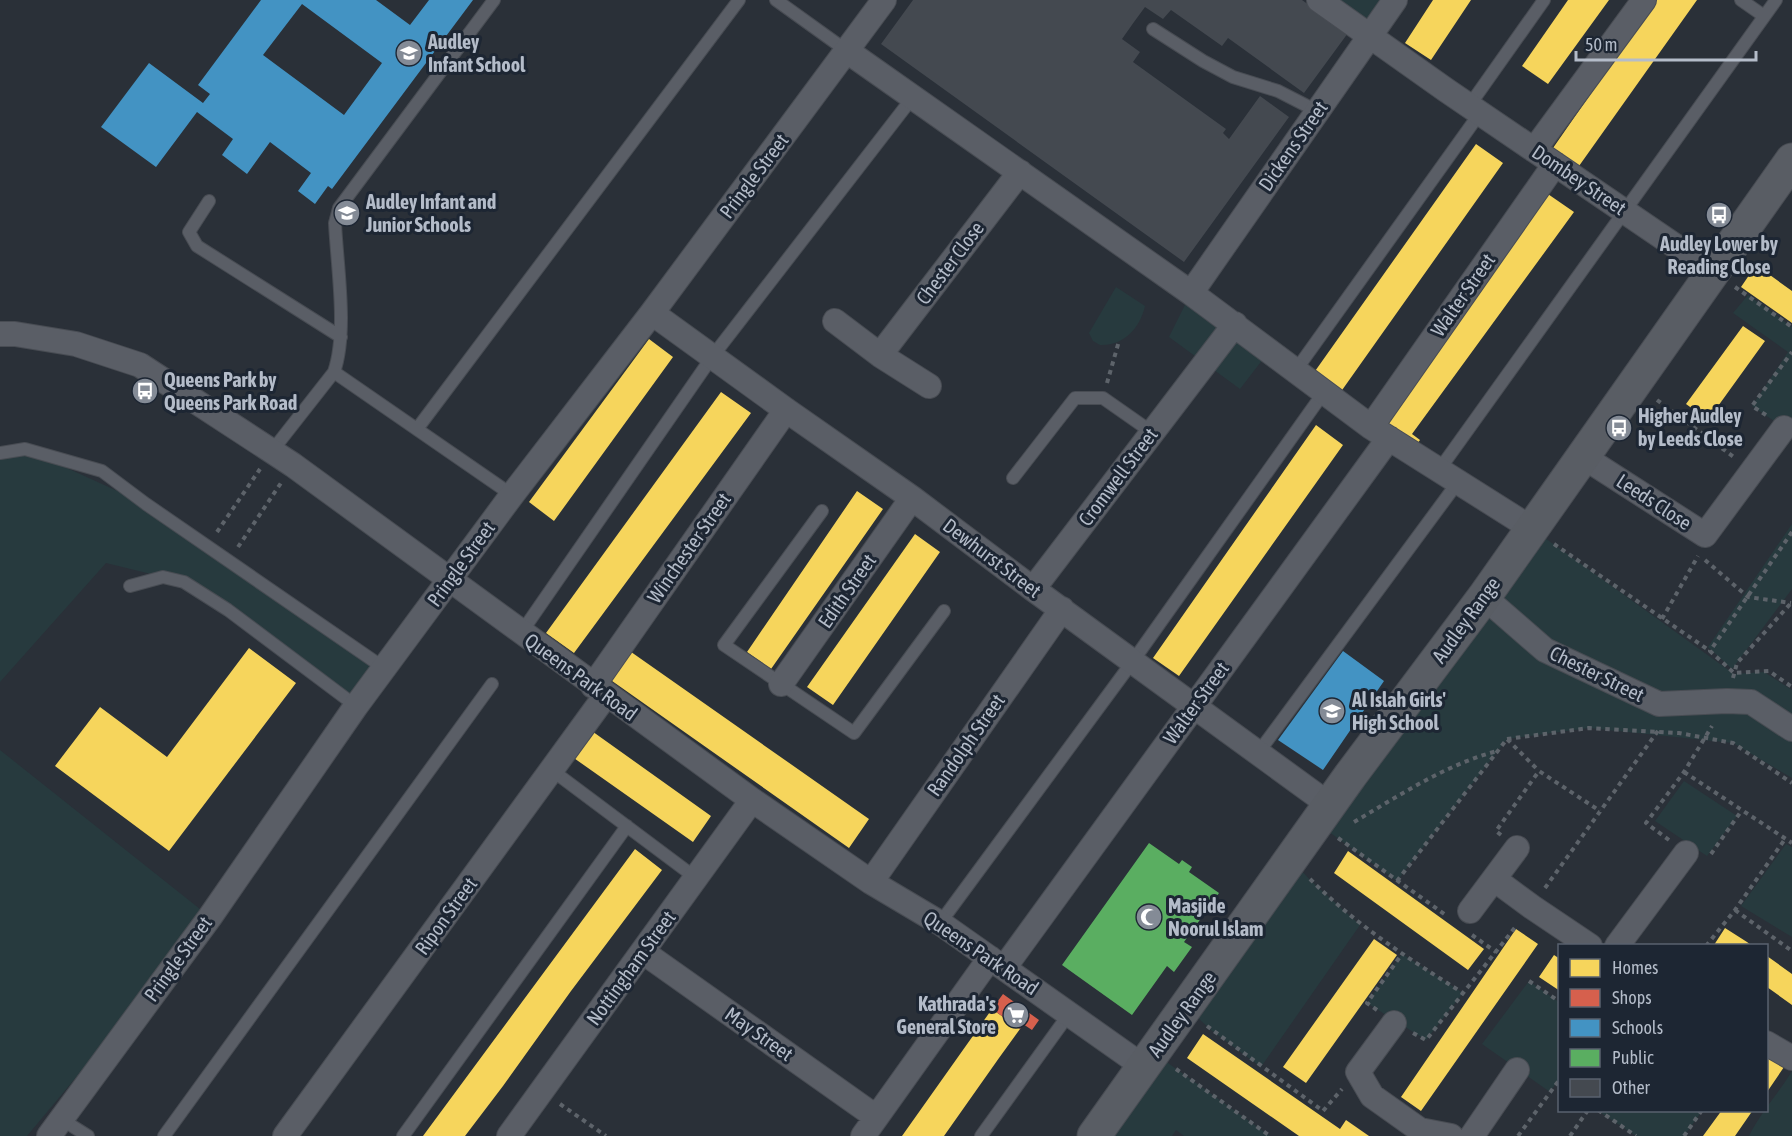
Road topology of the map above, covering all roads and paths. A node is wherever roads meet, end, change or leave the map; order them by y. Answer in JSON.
{"nodes":[{"id":1,"x":494,"y":0,"type":"edge"},
{"id":2,"x":738,"y":0,"type":"edge"},
{"id":3,"x":776,"y":0,"type":"edge"},
{"id":4,"x":884,"y":0,"type":"edge"},
{"id":5,"x":1319,"y":0,"type":"edge"},
{"id":6,"x":1395,"y":0,"type":"edge"},
{"id":7,"x":1544,"y":0,"type":"edge"},
{"id":8,"x":1644,"y":0,"type":"edge"},
{"id":9,"x":1741,"y":0,"type":"edge"},
{"id":10,"x":1776,"y":0,"type":"edge"},
{"id":11,"x":1764,"y":16,"type":"junction"},
{"id":12,"x":1154,"y":29,"type":"dead end"},
{"id":13,"x":1370,"y":35,"type":"junction"},
{"id":14,"x":847,"y":51,"type":"junction"},
{"id":15,"x":914,"y":98,"type":"junction"},
{"id":16,"x":1475,"y":109,"type":"junction"},
{"id":17,"x":1317,"y":111,"type":"junction"},
{"id":18,"x":1534,"y":150,"type":"junction"},
{"id":19,"x":1792,"y":160,"type":"edge"},
{"id":20,"x":1555,"y":164,"type":"junction"},
{"id":21,"x":1020,"y":172,"type":"junction"},
{"id":22,"x":209,"y":201,"type":"dead end"},
{"id":23,"x":1625,"y":212,"type":"junction"},
{"id":24,"x":1712,"y":271,"type":"junction"},
{"id":25,"x":1182,"y":286,"type":"junction"},
{"id":26,"x":652,"y":313,"type":"junction"},
{"id":27,"x":835,"y":321,"type":"dead end"},
{"id":28,"x":1792,"y":327,"type":"edge"},
{"id":29,"x":1244,"y":331,"type":"junction"},
{"id":30,"x":0,"y":334,"type":"edge"},
{"id":31,"x":341,"y":337,"type":"junction"},
{"id":32,"x":1119,"y":341,"type":"dead end"},
{"id":33,"x":1792,"y":352,"type":"edge"},
{"id":34,"x":880,"y":355,"type":"junction"},
{"id":35,"x":712,"y":357,"type":"junction"},
{"id":36,"x":1296,"y":370,"type":"junction"},
{"id":37,"x":334,"y":372,"type":"junction"},
{"id":38,"x":1634,"y":382,"type":"junction"},
{"id":39,"x":929,"y":386,"type":"dead end"},
{"id":40,"x":1324,"y":392,"type":"junction"},
{"id":41,"x":1104,"y":398,"type":"junction"},
{"id":42,"x":786,"y":411,"type":"junction"},
{"id":43,"x":1784,"y":428,"type":"joint"},
{"id":44,"x":417,"y":429,"type":"junction"},
{"id":45,"x":1380,"y":432,"type":"junction"},
{"id":46,"x":1153,"y":433,"type":"junction"},
{"id":47,"x":272,"y":451,"type":"junction"},
{"id":48,"x":0,"y":453,"type":"edge"},
{"id":49,"x":1582,"y":456,"type":"junction"},
{"id":50,"x":293,"y":465,"type":"junction"},
{"id":51,"x":1752,"y":472,"type":"junction"},
{"id":52,"x":1449,"y":476,"type":"junction"},
{"id":53,"x":1013,"y":478,"type":"dead end"},
{"id":54,"x":512,"y":495,"type":"junction"},
{"id":55,"x":912,"y":498,"type":"junction"},
{"id":56,"x":822,"y":511,"type":"dead end"},
{"id":57,"x":1532,"y":528,"type":"junction"},
{"id":58,"x":1792,"y":532,"type":"edge"},
{"id":59,"x":207,"y":546,"type":"junction"},
{"id":60,"x":228,"y":561,"type":"junction"},
{"id":61,"x":450,"y":580,"type":"junction"},
{"id":62,"x":130,"y":586,"type":"dead end"},
{"id":63,"x":1033,"y":589,"type":"junction"},
{"id":64,"x":1484,"y":597,"type":"junction"},
{"id":65,"x":1748,"y":597,"type":"junction"},
{"id":66,"x":1792,"y":602,"type":"edge"},
{"id":67,"x":1062,"y":609,"type":"junction"},
{"id":68,"x":944,"y":610,"type":"dead end"},
{"id":69,"x":1662,"y":619,"type":"junction"},
{"id":70,"x":521,"y":633,"type":"junction"},
{"id":71,"x":1710,"y":651,"type":"junction"},
{"id":72,"x":1133,"y":661,"type":"junction"},
{"id":73,"x":384,"y":669,"type":"junction"},
{"id":74,"x":1734,"y":673,"type":"junction"},
{"id":75,"x":492,"y":684,"type":"dead end"},
{"id":76,"x":781,"y":684,"type":"junction"},
{"id":77,"x":1792,"y":687,"type":"edge"},
{"id":78,"x":600,"y":690,"type":"junction"},
{"id":79,"x":1727,"y":701,"type":"junction"},
{"id":80,"x":1677,"y":703,"type":"junction"},
{"id":81,"x":1193,"y":705,"type":"junction"},
{"id":82,"x":357,"y":706,"type":"junction"},
{"id":83,"x":1792,"y":729,"type":"edge"},
{"id":84,"x":1657,"y":731,"type":"junction"},
{"id":85,"x":1705,"y":738,"type":"junction"},
{"id":86,"x":1508,"y":739,"type":"junction"},
{"id":87,"x":1499,"y":750,"type":"junction"},
{"id":88,"x":1258,"y":753,"type":"junction"},
{"id":89,"x":553,"y":771,"type":"junction"},
{"id":90,"x":1539,"y":771,"type":"junction"},
{"id":91,"x":1684,"y":772,"type":"junction"},
{"id":92,"x":1792,"y":783,"type":"edge"},
{"id":93,"x":752,"y":800,"type":"junction"},
{"id":94,"x":1742,"y":810,"type":"junction"},
{"id":95,"x":1600,"y":811,"type":"junction"},
{"id":96,"x":1334,"y":817,"type":"junction"},
{"id":97,"x":627,"y":826,"type":"junction"},
{"id":98,"x":1785,"y":838,"type":"junction"},
{"id":99,"x":1792,"y":843,"type":"edge"},
{"id":100,"x":1517,"y":848,"type":"joint"},
{"id":101,"x":1686,"y":853,"type":"junction"},
{"id":102,"x":1292,"y":860,"type":"junction"},
{"id":103,"x":696,"y":878,"type":"junction"},
{"id":104,"x":1494,"y":879,"type":"junction"},
{"id":105,"x":1397,"y":881,"type":"junction"},
{"id":106,"x":871,"y":882,"type":"junction"},
{"id":107,"x":1532,"y":907,"type":"junction"},
{"id":108,"x":1735,"y":910,"type":"junction"},
{"id":109,"x":1463,"y":921,"type":"junction"},
{"id":110,"x":940,"y":923,"type":"junction"},
{"id":111,"x":1588,"y":944,"type":"edge"},
{"id":112,"x":1618,"y":944,"type":"edge"},
{"id":113,"x":1707,"y":944,"type":"edge"},
{"id":114,"x":1792,"y":951,"type":"edge"},
{"id":115,"x":643,"y":952,"type":"junction"},
{"id":116,"x":1496,"y":952,"type":"junction"},
{"id":117,"x":1402,"y":954,"type":"junction"},
{"id":118,"x":997,"y":963,"type":"junction"},
{"id":119,"x":1529,"y":981,"type":"dead end"},
{"id":120,"x":1463,"y":993,"type":"junction"},
{"id":121,"x":1558,"y":1001,"type":"edge"},
{"id":122,"x":1186,"y":1007,"type":"junction"},
{"id":123,"x":1069,"y":1014,"type":"junction"},
{"id":124,"x":1394,"y":1023,"type":"junction"},
{"id":125,"x":1768,"y":1044,"type":"edge"},
{"id":126,"x":1792,"y":1058,"type":"edge"},
{"id":127,"x":1149,"y":1060,"type":"junction"},
{"id":128,"x":1517,"y":1070,"type":"dead end"},
{"id":129,"x":1358,"y":1072,"type":"junction"},
{"id":130,"x":1558,"y":1082,"type":"edge"},
{"id":131,"x":542,"y":1091,"type":"junction"},
{"id":132,"x":1587,"y":1112,"type":"edge"},
{"id":133,"x":1601,"y":1112,"type":"edge"},
{"id":134,"x":1701,"y":1112,"type":"edge"},
{"id":135,"x":55,"y":1127,"type":"edge"},
{"id":136,"x":870,"y":1127,"type":"edge"},
{"id":137,"x":88,"y":1136,"type":"edge"},
{"id":138,"x":164,"y":1136,"type":"edge"},
{"id":139,"x":285,"y":1136,"type":"edge"},
{"id":140,"x":403,"y":1136,"type":"edge"},
{"id":141,"x":509,"y":1136,"type":"edge"},
{"id":142,"x":606,"y":1136,"type":"edge"},
{"id":143,"x":981,"y":1136,"type":"edge"},
{"id":144,"x":1095,"y":1136,"type":"edge"},
{"id":145,"x":1270,"y":1136,"type":"edge"},
{"id":146,"x":1451,"y":1136,"type":"edge"},
{"id":147,"x":1472,"y":1136,"type":"edge"},
{"id":148,"x":1518,"y":1136,"type":"edge"},
{"id":149,"x":1570,"y":1136,"type":"edge"},
{"id":150,"x":1636,"y":1136,"type":"edge"},
{"id":151,"x":1684,"y":1136,"type":"edge"}],
"edges":[{"from":1,"to":31,"type":"lane"},
{"from":2,"to":44,"type":"lane"},
{"from":3,"to":14,"type":"lane"},
{"from":4,"to":14,"type":"street","name":"Pringle Street"},
{"from":5,"to":13,"type":"street","name":"Dombey Street"},
{"from":6,"to":13,"type":"street","name":"Dickens Street"},
{"from":7,"to":16,"type":"lane"},
{"from":8,"to":18,"type":"street"},
{"from":9,"to":11,"type":"lane"},
{"from":10,"to":11,"type":"lane"},
{"from":11,"to":23,"type":"lane"},
{"from":12,"to":17,"type":"lane"},
{"from":13,"to":16,"type":"street","name":"Dombey Street"},
{"from":13,"to":17,"type":"street","name":"Dickens Street"},
{"from":14,"to":15,"type":"street"},
{"from":14,"to":26,"type":"street","name":"Pringle Street"},
{"from":15,"to":21,"type":"street"},
{"from":15,"to":35,"type":"lane"},
{"from":16,"to":18,"type":"street","name":"Dombey Street"},
{"from":16,"to":36,"type":"lane"},
{"from":17,"to":25,"type":"street","name":"Dickens Street"},
{"from":18,"to":20,"type":"street","name":"Dombey Street"},
{"from":19,"to":24,"type":"street","name":"Audley Range"},
{"from":20,"to":23,"type":"street","name":"Dombey Street"},
{"from":20,"to":45,"type":"street","name":"Walter Street"},
{"from":21,"to":25,"type":"street"},
{"from":21,"to":34,"type":"street","name":"Chester Close"},
{"from":22,"to":31,"type":"lane"},
{"from":23,"to":24,"type":"street","name":"Dombey Street"},
{"from":23,"to":52,"type":"lane"},
{"from":24,"to":28,"type":"path"},
{"from":24,"to":38,"type":"street","name":"Audley Range"},
{"from":25,"to":29,"type":"street"},
{"from":26,"to":35,"type":"street","name":"Dewhurst Street"},
{"from":26,"to":54,"type":"street","name":"Pringle Street"},
{"from":27,"to":34,"type":"street"},
{"from":29,"to":36,"type":"street"},
{"from":29,"to":46,"type":"street","name":"Cromwell Street"},
{"from":30,"to":47,"type":"street","name":"Queens Park Road"},
{"from":31,"to":37,"type":"lane"},
{"from":32,"to":41,"type":"path"},
{"from":33,"to":43,"type":"path"},
{"from":34,"to":39,"type":"street"},
{"from":35,"to":42,"type":"street","name":"Dewhurst Street"},
{"from":35,"to":70,"type":"lane"},
{"from":36,"to":40,"type":"street"},
{"from":37,"to":44,"type":"lane"},
{"from":37,"to":47,"type":"lane"},
{"from":38,"to":49,"type":"street","name":"Audley Range"},
{"from":38,"to":51,"type":"path"},
{"from":40,"to":45,"type":"street"},
{"from":40,"to":72,"type":"lane"},
{"from":41,"to":46,"type":"lane"},
{"from":41,"to":53,"type":"lane"},
{"from":42,"to":55,"type":"street","name":"Dewhurst Street"},
{"from":42,"to":78,"type":"street","name":"Winchester Street"},
{"from":43,"to":51,"type":"street","name":"Leeds Close"},
{"from":44,"to":54,"type":"lane"},
{"from":45,"to":52,"type":"street"},
{"from":45,"to":81,"type":"street","name":"Walter Street"},
{"from":46,"to":63,"type":"street","name":"Cromwell Street"},
{"from":47,"to":50,"type":"street","name":"Queens Park Road"},
{"from":47,"to":59,"type":"path"},
{"from":48,"to":59,"type":"lane"},
{"from":49,"to":51,"type":"street","name":"Leeds Close"},
{"from":49,"to":57,"type":"street","name":"Audley Range"},
{"from":50,"to":60,"type":"path"},
{"from":50,"to":61,"type":"street","name":"Queens Park Road"},
{"from":52,"to":57,"type":"street"},
{"from":52,"to":88,"type":"lane"},
{"from":54,"to":61,"type":"street","name":"Pringle Street"},
{"from":55,"to":63,"type":"street","name":"Dewhurst Street"},
{"from":55,"to":76,"type":"street","name":"Edith Street"},
{"from":56,"to":76,"type":"lane"},
{"from":57,"to":64,"type":"street","name":"Audley Range"},
{"from":57,"to":69,"type":"path"},
{"from":58,"to":65,"type":"path"},
{"from":59,"to":60,"type":"lane"},
{"from":60,"to":73,"type":"lane"},
{"from":61,"to":70,"type":"street","name":"Queens Park Road"},
{"from":61,"to":73,"type":"street","name":"Pringle Street"},
{"from":62,"to":82,"type":"lane"},
{"from":63,"to":67,"type":"street","name":"Dewhurst Street"},
{"from":64,"to":80,"type":"street","name":"Chester Street"},
{"from":64,"to":96,"type":"street","name":"Audley Range"},
{"from":65,"to":66,"type":"path"},
{"from":65,"to":69,"type":"path"},
{"from":65,"to":71,"type":"path"},
{"from":66,"to":74,"type":"path"},
{"from":67,"to":72,"type":"street","name":"Dewhurst Street"},
{"from":67,"to":106,"type":"street","name":"Randolph Street"},
{"from":68,"to":76,"type":"lane"},
{"from":69,"to":71,"type":"path"},
{"from":70,"to":78,"type":"street","name":"Queens Park Road"},
{"from":71,"to":74,"type":"path"},
{"from":72,"to":81,"type":"street","name":"Dewhurst Street"},
{"from":72,"to":110,"type":"lane"},
{"from":73,"to":82,"type":"street","name":"Pringle Street"},
{"from":74,"to":77,"type":"path"},
{"from":74,"to":79,"type":"path"},
{"from":75,"to":138,"type":"lane"},
{"from":78,"to":89,"type":"street","name":"Ripon Street"},
{"from":78,"to":93,"type":"street","name":"Queens Park Road"},
{"from":79,"to":80,"type":"street","name":"Chester Street"},
{"from":79,"to":83,"type":"street","name":"Chester Street"},
{"from":79,"to":85,"type":"path"},
{"from":80,"to":84,"type":"path"},
{"from":81,"to":88,"type":"street","name":"Dewhurst Street"},
{"from":81,"to":118,"type":"street","name":"Walter Street"},
{"from":82,"to":135,"type":"street","name":"Pringle Street"},
{"from":84,"to":85,"type":"path"},
{"from":84,"to":86,"type":"path"},
{"from":84,"to":95,"type":"path"},
{"from":85,"to":91,"type":"path"},
{"from":85,"to":92,"type":"path"},
{"from":86,"to":87,"type":"path"},
{"from":86,"to":90,"type":"path"},
{"from":87,"to":96,"type":"path"},
{"from":87,"to":105,"type":"path"},
{"from":88,"to":96,"type":"street","name":"Dewhurst Street"},
{"from":89,"to":97,"type":"lane"},
{"from":89,"to":139,"type":"street","name":"Ripon Street"},
{"from":90,"to":95,"type":"path"},
{"from":90,"to":100,"type":"path"},
{"from":91,"to":94,"type":"path"},
{"from":91,"to":101,"type":"path"},
{"from":93,"to":103,"type":"street","name":"Nottingham Street"},
{"from":93,"to":106,"type":"street","name":"Queens Park Road"},
{"from":94,"to":98,"type":"path"},
{"from":94,"to":101,"type":"path"},
{"from":95,"to":107,"type":"path"},
{"from":96,"to":102,"type":"street","name":"Audley Range"},
{"from":96,"to":105,"type":"path"},
{"from":97,"to":103,"type":"lane"},
{"from":97,"to":140,"type":"lane"},
{"from":98,"to":99,"type":"path"},
{"from":98,"to":108,"type":"path"},
{"from":100,"to":104,"type":"street"},
{"from":101,"to":112,"type":"street"},
{"from":102,"to":117,"type":"path"},
{"from":102,"to":122,"type":"street","name":"Audley Range"},
{"from":103,"to":115,"type":"street","name":"Nottingham Street"},
{"from":104,"to":107,"type":"street"},
{"from":104,"to":109,"type":"street"},
{"from":105,"to":109,"type":"path"},
{"from":106,"to":110,"type":"street","name":"Queens Park Road"},
{"from":107,"to":111,"type":"street"},
{"from":107,"to":116,"type":"path"},
{"from":108,"to":113,"type":"path"},
{"from":108,"to":114,"type":"path"},
{"from":109,"to":116,"type":"path"},
{"from":110,"to":118,"type":"street","name":"Queens Park Road"},
{"from":115,"to":131,"type":"street","name":"Nottingham Street"},
{"from":115,"to":136,"type":"street","name":"May Street"},
{"from":116,"to":120,"type":"path"},
{"from":117,"to":120,"type":"path"},
{"from":117,"to":124,"type":"path"},
{"from":118,"to":123,"type":"street","name":"Queens Park Road"},
{"from":118,"to":136,"type":"street","name":"Walter Street"},
{"from":119,"to":121,"type":"path"},
{"from":120,"to":124,"type":"path"},
{"from":122,"to":127,"type":"street","name":"Audley Range"},
{"from":122,"to":129,"type":"path"},
{"from":123,"to":127,"type":"street","name":"Queens Park Road"},
{"from":123,"to":143,"type":"lane"},
{"from":124,"to":129,"type":"street"},
{"from":125,"to":126,"type":"street"},
{"from":127,"to":144,"type":"street","name":"Audley Range"},
{"from":127,"to":145,"type":"path"},
{"from":128,"to":147,"type":"street"},
{"from":129,"to":146,"type":"street"},
{"from":130,"to":148,"type":"path"},
{"from":131,"to":141,"type":"street","name":"Nottingham Street"},
{"from":131,"to":142,"type":"path"},
{"from":132,"to":149,"type":"path"},
{"from":133,"to":150,"type":"path"},
{"from":134,"to":151,"type":"path"},
{"from":135,"to":137,"type":"lane"}]}
